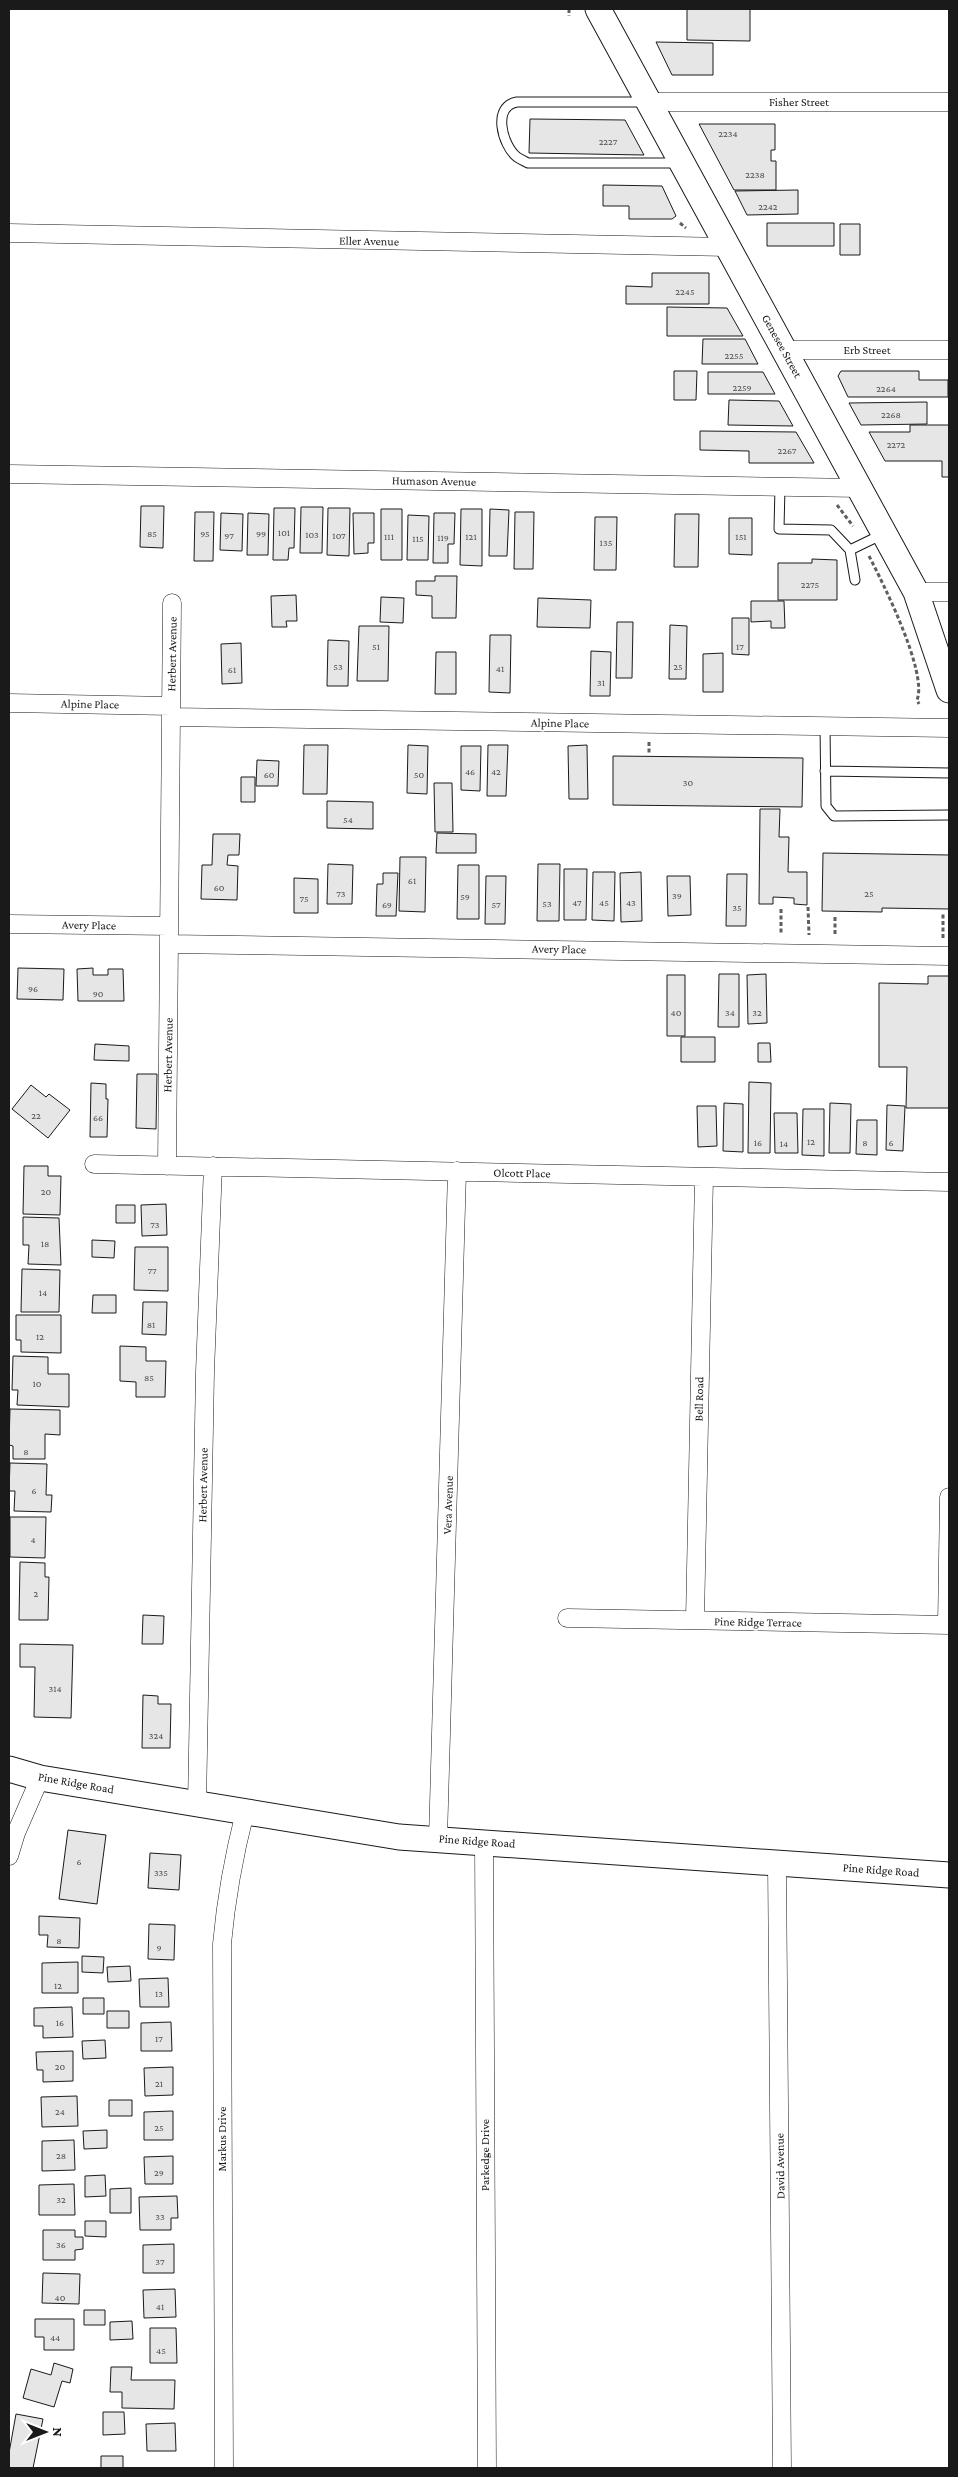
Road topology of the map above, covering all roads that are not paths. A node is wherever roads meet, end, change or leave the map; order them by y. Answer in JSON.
{"nodes":[{"id":1,"x":598,"y":9,"type":"edge"},
{"id":2,"x":650,"y":102,"type":"junction"},
{"id":3,"x":949,"y":102,"type":"edge"},
{"id":4,"x":683,"y":163,"type":"junction"},
{"id":5,"x":9,"y":233,"type":"edge"},
{"id":6,"x":728,"y":247,"type":"junction"},
{"id":7,"x":784,"y":350,"type":"junction"},
{"id":8,"x":949,"y":350,"type":"edge"},
{"id":9,"x":9,"y":474,"type":"edge"},
{"id":10,"x":780,"y":487,"type":"junction"},
{"id":11,"x":860,"y":488,"type":"junction"},
{"id":12,"x":884,"y":533,"type":"junction"},
{"id":13,"x":850,"y":550,"type":"junction"},
{"id":14,"x":855,"y":580,"type":"dead end"},
{"id":15,"x":916,"y":592,"type":"junction"},
{"id":16,"x":949,"y":592,"type":"edge"},
{"id":17,"x":172,"y":603,"type":"dead end"},
{"id":18,"x":949,"y":690,"type":"edge"},
{"id":19,"x":9,"y":703,"type":"edge"},
{"id":20,"x":171,"y":711,"type":"junction"},
{"id":21,"x":825,"y":726,"type":"junction"},
{"id":22,"x":949,"y":728,"type":"edge"},
{"id":23,"x":825,"y":772,"type":"junction"},
{"id":24,"x":949,"y":773,"type":"edge"},
{"id":25,"x":949,"y":815,"type":"edge"},
{"id":26,"x":9,"y":924,"type":"edge"},
{"id":27,"x":169,"y":926,"type":"junction"},
{"id":28,"x":169,"y":944,"type":"junction"},
{"id":29,"x":946,"y":949,"type":"edge"},
{"id":30,"x":94,"y":1164,"type":"dead end"},
{"id":31,"x":167,"y":1166,"type":"junction"},
{"id":32,"x":213,"y":1166,"type":"junction"},
{"id":33,"x":457,"y":1172,"type":"junction"},
{"id":34,"x":704,"y":1177,"type":"junction"},
{"id":35,"x":949,"y":1182,"type":"edge"},
{"id":36,"x":949,"y":1497,"type":"edge"},
{"id":37,"x":567,"y":1618,"type":"dead end"},
{"id":38,"x":695,"y":1620,"type":"junction"},
{"id":39,"x":948,"y":1625,"type":"edge"},
{"id":40,"x":9,"y":1769,"type":"edge"},
{"id":41,"x":40,"y":1778,"type":"junction"},
{"id":42,"x":197,"y":1805,"type":"junction"},
{"id":43,"x":245,"y":1812,"type":"junction"},
{"id":44,"x":438,"y":1839,"type":"junction"},
{"id":45,"x":484,"y":1842,"type":"junction"},
{"id":46,"x":9,"y":1856,"type":"edge"},
{"id":47,"x":777,"y":1863,"type":"junction"},
{"id":48,"x":949,"y":1875,"type":"edge"},
{"id":49,"x":224,"y":2468,"type":"edge"},
{"id":50,"x":487,"y":2468,"type":"edge"},
{"id":51,"x":782,"y":2468,"type":"edge"}],
"edges":[{"from":1,"to":2,"type":"street","name":"Genesee Street"},
{"from":2,"to":3,"type":"street","name":"Fisher Street"},
{"from":2,"to":4,"type":"street","name":"Genesee Street"},
{"from":2,"to":4,"type":"lane"},
{"from":4,"to":6,"type":"street","name":"Genesee Street"},
{"from":5,"to":6,"type":"street","name":"Eller Avenue"},
{"from":6,"to":7,"type":"street","name":"Genesee Street"},
{"from":7,"to":8,"type":"street","name":"Erb Street"},
{"from":7,"to":11,"type":"street","name":"Genesee Street"},
{"from":9,"to":10,"type":"street","name":"Humason Avenue"},
{"from":10,"to":11,"type":"street","name":"Humason Avenue"},
{"from":10,"to":13,"type":"lane"},
{"from":11,"to":12,"type":"street","name":"Genesee Street"},
{"from":12,"to":13,"type":"lane"},
{"from":12,"to":15,"type":"street","name":"Genesee Street"},
{"from":13,"to":14,"type":"lane"},
{"from":15,"to":16,"type":"street"},
{"from":15,"to":18,"type":"street","name":"Genesee Street"},
{"from":17,"to":20,"type":"street","name":"Herbert Avenue"},
{"from":19,"to":20,"type":"street","name":"Alpine Place"},
{"from":20,"to":21,"type":"street","name":"Alpine Place"},
{"from":20,"to":27,"type":"street","name":"Herbert Avenue"},
{"from":21,"to":22,"type":"street","name":"Alpine Place"},
{"from":21,"to":23,"type":"lane"},
{"from":23,"to":24,"type":"lane"},
{"from":23,"to":25,"type":"lane"},
{"from":26,"to":27,"type":"street","name":"Avery Place"},
{"from":27,"to":28,"type":"street","name":"Herbert Avenue"},
{"from":28,"to":29,"type":"street","name":"Avery Place"},
{"from":28,"to":31,"type":"street","name":"Herbert Avenue"},
{"from":30,"to":31,"type":"street","name":"Olcott Place"},
{"from":31,"to":32,"type":"street","name":"Olcott Place"},
{"from":32,"to":33,"type":"street","name":"Olcott Place"},
{"from":32,"to":42,"type":"street","name":"Herbert Avenue"},
{"from":33,"to":34,"type":"street","name":"Olcott Place"},
{"from":33,"to":44,"type":"street","name":"Vera Avenue"},
{"from":34,"to":35,"type":"street","name":"Olcott Place"},
{"from":34,"to":38,"type":"street","name":"Bell Road"},
{"from":36,"to":39,"type":"street"},
{"from":37,"to":38,"type":"street","name":"Pine Ridge Terrace"},
{"from":38,"to":39,"type":"street","name":"Pine Ridge Terrace"},
{"from":40,"to":41,"type":"street","name":"Pine Ridge Road"},
{"from":41,"to":42,"type":"street","name":"Pine Ridge Road"},
{"from":41,"to":46,"type":"street"},
{"from":42,"to":43,"type":"street","name":"Pine Ridge Road"},
{"from":43,"to":44,"type":"street","name":"Pine Ridge Road"},
{"from":43,"to":49,"type":"street","name":"Markus Drive"},
{"from":44,"to":45,"type":"street","name":"Pine Ridge Road"},
{"from":45,"to":47,"type":"street","name":"Pine Ridge Road"},
{"from":45,"to":50,"type":"street","name":"Parkedge Drive"},
{"from":47,"to":48,"type":"street","name":"Pine Ridge Road"},
{"from":47,"to":51,"type":"street","name":"David Avenue"}]}
